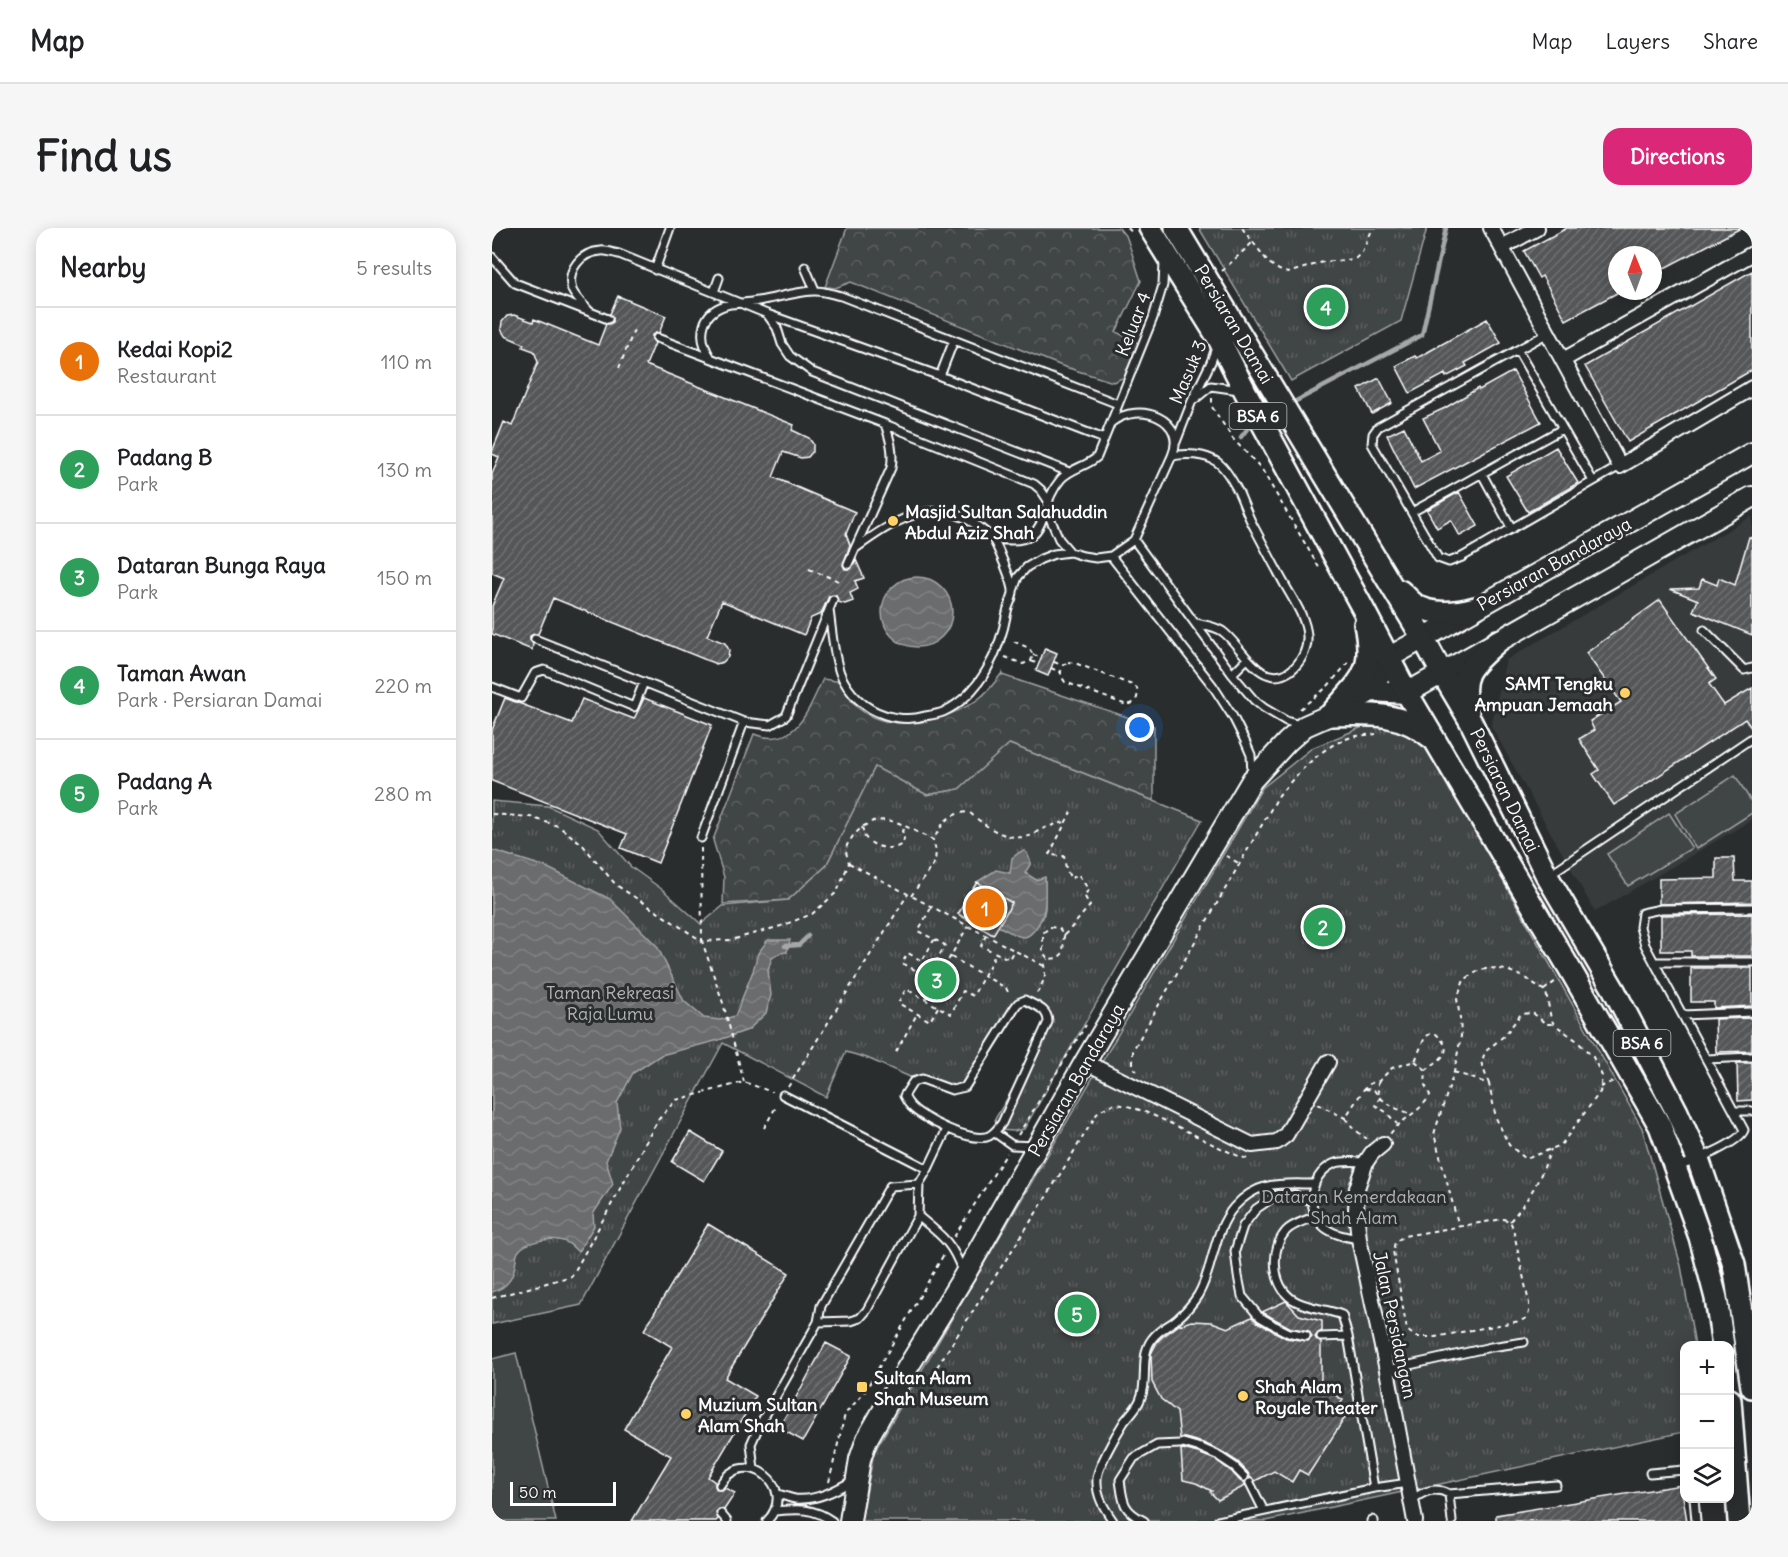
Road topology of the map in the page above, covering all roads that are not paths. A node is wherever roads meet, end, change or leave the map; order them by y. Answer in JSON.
{"nodes":[{"id":1,"x":670,"y":228,"type":"edge"},
{"id":2,"x":1176,"y":228,"type":"edge"},
{"id":3,"x":1491,"y":228,"type":"edge"},
{"id":4,"x":1537,"y":228,"type":"edge"},
{"id":5,"x":1141,"y":231,"type":"edge"},
{"id":6,"x":1502,"y":247,"type":"junction"},
{"id":7,"x":1164,"y":252,"type":"junction"},
{"id":8,"x":1752,"y":254,"type":"edge"},
{"id":9,"x":492,"y":257,"type":"edge"},
{"id":10,"x":805,"y":267,"type":"dead end"},
{"id":11,"x":655,"y":270,"type":"junction"},
{"id":12,"x":719,"y":278,"type":"dead end"},
{"id":13,"x":815,"y":290,"type":"junction"},
{"id":14,"x":714,"y":292,"type":"junction"},
{"id":15,"x":745,"y":304,"type":"junction"},
{"id":16,"x":590,"y":312,"type":"junction"},
{"id":17,"x":766,"y":314,"type":"junction"},
{"id":18,"x":608,"y":319,"type":"dead end"},
{"id":19,"x":1224,"y":327,"type":"junction"},
{"id":20,"x":1548,"y":333,"type":"junction"},
{"id":21,"x":657,"y":338,"type":"dead end"},
{"id":22,"x":954,"y":340,"type":"junction"},
{"id":23,"x":1518,"y":351,"type":"junction"},
{"id":24,"x":711,"y":358,"type":"junction"},
{"id":25,"x":1563,"y":360,"type":"junction"},
{"id":26,"x":940,"y":376,"type":"junction"},
{"id":27,"x":1752,"y":388,"type":"edge"},
{"id":28,"x":1245,"y":391,"type":"junction"},
{"id":29,"x":1192,"y":401,"type":"junction"},
{"id":30,"x":1118,"y":405,"type":"junction"},
{"id":31,"x":885,"y":424,"type":"junction"},
{"id":32,"x":1110,"y":424,"type":"junction"},
{"id":33,"x":1563,"y":429,"type":"junction"},
{"id":34,"x":1104,"y":439,"type":"junction"},
{"id":35,"x":1176,"y":442,"type":"junction"},
{"id":36,"x":1752,"y":453,"type":"edge"},
{"id":37,"x":1172,"y":456,"type":"junction"},
{"id":38,"x":1620,"y":466,"type":"junction"},
{"id":39,"x":1069,"y":472,"type":"junction"},
{"id":40,"x":1482,"y":474,"type":"junction"},
{"id":41,"x":1593,"y":481,"type":"junction"},
{"id":42,"x":1752,"y":497,"type":"edge"},
{"id":43,"x":1049,"y":502,"type":"junction"},
{"id":44,"x":1047,"y":511,"type":"junction"},
{"id":45,"x":1412,"y":512,"type":"junction"},
{"id":46,"x":1512,"y":529,"type":"junction"},
{"id":47,"x":992,"y":538,"type":"junction"},
{"id":48,"x":1134,"y":540,"type":"junction"},
{"id":49,"x":856,"y":548,"type":"junction"},
{"id":50,"x":1070,"y":552,"type":"junction"},
{"id":51,"x":1111,"y":556,"type":"junction"},
{"id":52,"x":848,"y":564,"type":"dead end"},
{"id":53,"x":1387,"y":578,"type":"junction"},
{"id":54,"x":1013,"y":591,"type":"junction"},
{"id":55,"x":833,"y":600,"type":"dead end"},
{"id":56,"x":1362,"y":607,"type":"junction"},
{"id":57,"x":1475,"y":608,"type":"junction"},
{"id":58,"x":829,"y":610,"type":"junction"},
{"id":59,"x":1196,"y":623,"type":"junction"},
{"id":60,"x":1704,"y":630,"type":"dead end"},
{"id":61,"x":1423,"y":638,"type":"junction"},
{"id":62,"x":535,"y":639,"type":"dead end"},
{"id":63,"x":1498,"y":641,"type":"junction"},
{"id":64,"x":1388,"y":658,"type":"junction"},
{"id":65,"x":1247,"y":659,"type":"junction"},
{"id":66,"x":1752,"y":668,"type":"edge"},
{"id":67,"x":1442,"y":673,"type":"junction"},
{"id":68,"x":1232,"y":674,"type":"junction"},
{"id":69,"x":644,"y":682,"type":"junction"},
{"id":70,"x":492,"y":687,"type":"edge"},
{"id":71,"x":1371,"y":691,"type":"junction"},
{"id":72,"x":1407,"y":693,"type":"junction"},
{"id":73,"x":1330,"y":715,"type":"junction"},
{"id":74,"x":744,"y":722,"type":"junction"},
{"id":75,"x":1471,"y":722,"type":"junction"},
{"id":76,"x":1305,"y":726,"type":"junction"},
{"id":77,"x":1752,"y":738,"type":"edge"},
{"id":78,"x":1434,"y":740,"type":"junction"},
{"id":79,"x":1252,"y":780,"type":"junction"},
{"id":80,"x":701,"y":838,"type":"road end"},
{"id":81,"x":1547,"y":876,"type":"junction"},
{"id":82,"x":1752,"y":908,"type":"edge"},
{"id":83,"x":1654,"y":962,"type":"junction"},
{"id":84,"x":1752,"y":962,"type":"edge"},
{"id":85,"x":1752,"y":1012,"type":"edge"},
{"id":86,"x":1683,"y":1015,"type":"junction"},
{"id":87,"x":1752,"y":1057,"type":"edge"},
{"id":88,"x":1706,"y":1059,"type":"junction"},
{"id":89,"x":1085,"y":1062,"type":"junction"},
{"id":90,"x":1328,"y":1062,"type":"dead end"},
{"id":91,"x":783,"y":1095,"type":"road end"},
{"id":92,"x":1734,"y":1111,"type":"junction"},
{"id":93,"x":1752,"y":1111,"type":"edge"},
{"id":94,"x":947,"y":1129,"type":"junction"},
{"id":95,"x":994,"y":1133,"type":"junction"},
{"id":96,"x":1036,"y":1146,"type":"junction"},
{"id":97,"x":1381,"y":1146,"type":"road end"},
{"id":98,"x":1698,"y":1159,"type":"junction"},
{"id":99,"x":1366,"y":1162,"type":"junction"},
{"id":100,"x":1675,"y":1168,"type":"junction"},
{"id":101,"x":928,"y":1169,"type":"junction"},
{"id":102,"x":918,"y":1184,"type":"junction"},
{"id":103,"x":1314,"y":1184,"type":"junction"},
{"id":104,"x":1311,"y":1201,"type":"junction"},
{"id":105,"x":918,"y":1216,"type":"junction"},
{"id":106,"x":1316,"y":1216,"type":"junction"},
{"id":107,"x":1359,"y":1239,"type":"junction"},
{"id":108,"x":964,"y":1276,"type":"junction"},
{"id":109,"x":818,"y":1322,"type":"junction"},
{"id":110,"x":1348,"y":1336,"type":"junction"},
{"id":111,"x":1722,"y":1341,"type":"edge"},
{"id":112,"x":1524,"y":1342,"type":"dead end"},
{"id":113,"x":1749,"y":1342,"type":"edge"},
{"id":114,"x":1387,"y":1370,"type":"junction"},
{"id":115,"x":1752,"y":1387,"type":"edge"},
{"id":116,"x":754,"y":1469,"type":"junction"},
{"id":117,"x":1680,"y":1470,"type":"edge"},
{"id":118,"x":1650,"y":1473,"type":"dead end"},
{"id":119,"x":857,"y":1478,"type":"junction"},
{"id":120,"x":1734,"y":1480,"type":"edge"},
{"id":121,"x":1408,"y":1483,"type":"junction"},
{"id":122,"x":720,"y":1485,"type":"dead end"},
{"id":123,"x":1556,"y":1485,"type":"dead end"},
{"id":124,"x":1374,"y":1488,"type":"junction"},
{"id":125,"x":777,"y":1494,"type":"junction"},
{"id":126,"x":1449,"y":1494,"type":"junction"},
{"id":127,"x":1411,"y":1501,"type":"junction"},
{"id":128,"x":1694,"y":1503,"type":"edge"},
{"id":129,"x":774,"y":1511,"type":"junction"},
{"id":130,"x":1264,"y":1511,"type":"junction"},
{"id":131,"x":721,"y":1514,"type":"dead end"},
{"id":132,"x":727,"y":1521,"type":"edge"},
{"id":133,"x":767,"y":1521,"type":"edge"},
{"id":134,"x":832,"y":1521,"type":"edge"},
{"id":135,"x":850,"y":1521,"type":"edge"},
{"id":136,"x":1113,"y":1521,"type":"edge"},
{"id":137,"x":1144,"y":1521,"type":"edge"},
{"id":138,"x":1218,"y":1521,"type":"edge"},
{"id":139,"x":1415,"y":1521,"type":"edge"},
{"id":140,"x":1452,"y":1521,"type":"edge"},
{"id":141,"x":1696,"y":1521,"type":"edge"},
{"id":142,"x":1739,"y":1521,"type":"edge"}],
"edges":[{"from":1,"to":11,"type":"lane"},
{"from":2,"to":19,"type":"main road","name":"Persiaran Damai","number":"BSA 6"},
{"from":3,"to":6,"type":"street"},
{"from":4,"to":6,"type":"street"},
{"from":5,"to":7,"type":"main road","name":"Persiaran Damai","number":"BSA 6"},
{"from":6,"to":20,"type":"street"},
{"from":7,"to":19,"type":"main road","name":"Persiaran Damai","number":"BSA 6"},
{"from":7,"to":30,"type":"lane","name":"Keluar 4"},
{"from":8,"to":25,"type":"street"},
{"from":9,"to":16,"type":"lane"},
{"from":10,"to":13,"type":"lane"},
{"from":11,"to":14,"type":"lane"},
{"from":11,"to":16,"type":"lane"},
{"from":12,"to":14,"type":"lane"},
{"from":13,"to":15,"type":"lane"},
{"from":13,"to":22,"type":"lane"},
{"from":14,"to":15,"type":"lane"},
{"from":15,"to":17,"type":"lane"},
{"from":15,"to":24,"type":"lane"},
{"from":16,"to":18,"type":"lane"},
{"from":17,"to":26,"type":"lane"},
{"from":17,"to":39,"type":"lane"},
{"from":19,"to":28,"type":"main road","name":"Persiaran Damai","number":"BSA 6"},
{"from":19,"to":29,"type":"lane","name":"Masuk 3"},
{"from":19,"to":53,"type":"main road","name":"Persiaran Damai","number":"BSA 6"},
{"from":20,"to":23,"type":"lane"},
{"from":20,"to":25,"type":"street"},
{"from":21,"to":24,"type":"lane"},
{"from":22,"to":26,"type":"lane"},
{"from":22,"to":30,"type":"lane"},
{"from":23,"to":33,"type":"lane"},
{"from":23,"to":45,"type":"lane"},
{"from":24,"to":31,"type":"lane"},
{"from":25,"to":38,"type":"street"},
{"from":26,"to":34,"type":"lane"},
{"from":27,"to":38,"type":"street"},
{"from":28,"to":29,"type":"lane"},
{"from":28,"to":56,"type":"main road","name":"Persiaran Damai","number":"BSA 6"},
{"from":29,"to":35,"type":"lane","name":"Masuk 3"},
{"from":30,"to":32,"type":"lane","name":"Keluar 4"},
{"from":31,"to":43,"type":"lane"},
{"from":31,"to":49,"type":"lane"},
{"from":32,"to":34,"type":"lane","name":"Keluar 4"},
{"from":32,"to":35,"type":"lane"},
{"from":33,"to":40,"type":"lane"},
{"from":33,"to":41,"type":"lane"},
{"from":34,"to":39,"type":"lane","name":"Keluar 4"},
{"from":35,"to":37,"type":"lane","name":"Masuk 3"},
{"from":36,"to":57,"type":"main road","name":"Persiaran Bandaraya"},
{"from":37,"to":48,"type":"lane","name":"Masuk 3"},
{"from":37,"to":65,"type":"lane"},
{"from":38,"to":41,"type":"lane"},
{"from":39,"to":43,"type":"lane"},
{"from":40,"to":45,"type":"lane"},
{"from":40,"to":46,"type":"lane"},
{"from":41,"to":46,"type":"lane"},
{"from":42,"to":63,"type":"main road"},
{"from":43,"to":44,"type":"lane"},
{"from":44,"to":47,"type":"lane"},
{"from":44,"to":50,"type":"lane"},
{"from":45,"to":46,"type":"lane"},
{"from":47,"to":49,"type":"lane"},
{"from":47,"to":54,"type":"lane"},
{"from":48,"to":51,"type":"lane"},
{"from":48,"to":59,"type":"lane"},
{"from":49,"to":52,"type":"lane"},
{"from":50,"to":51,"type":"lane"},
{"from":50,"to":54,"type":"lane"},
{"from":51,"to":79,"type":"lane"},
{"from":53,"to":57,"type":"main road"},
{"from":53,"to":61,"type":"main road","name":"Persiaran Damai","number":"BSA 6"},
{"from":54,"to":58,"type":"lane"},
{"from":55,"to":58,"type":"lane"},
{"from":56,"to":64,"type":"main road","name":"Persiaran Damai","number":"BSA 6"},
{"from":56,"to":73,"type":"main road"},
{"from":57,"to":61,"type":"main road","name":"Persiaran Bandaraya"},
{"from":58,"to":74,"type":"lane"},
{"from":59,"to":65,"type":"lane"},
{"from":59,"to":68,"type":"lane"},
{"from":60,"to":66,"type":"lane"},
{"from":61,"to":64,"type":"main road","name":"Persiaran Bandaraya"},
{"from":61,"to":67,"type":"main road","name":"Persiaran Damai","number":"BSA 6"},
{"from":62,"to":69,"type":"lane"},
{"from":63,"to":67,"type":"main road"},
{"from":63,"to":75,"type":"main road"},
{"from":64,"to":71,"type":"main road"},
{"from":64,"to":72,"type":"main road","name":"Persiaran Damai","number":"BSA 6"},
{"from":65,"to":68,"type":"lane"},
{"from":67,"to":72,"type":"main road"},
{"from":67,"to":75,"type":"main road","name":"Persiaran Damai","number":"BSA 6"},
{"from":68,"to":76,"type":"lane"},
{"from":69,"to":70,"type":"lane"},
{"from":69,"to":74,"type":"lane"},
{"from":71,"to":72,"type":"main road"},
{"from":71,"to":73,"type":"main road","name":"Persiaran Bandaraya"},
{"from":72,"to":78,"type":"main road","name":"Persiaran Damai","number":"BSA 6"},
{"from":73,"to":76,"type":"main road","name":"Persiaran Bandaraya"},
{"from":73,"to":78,"type":"main road"},
{"from":74,"to":80,"type":"lane"},
{"from":75,"to":81,"type":"main road","name":"Persiaran Damai","number":"BSA 6"},
{"from":76,"to":79,"type":"main road","name":"Persiaran Bandaraya"},
{"from":77,"to":81,"type":"lane"},
{"from":78,"to":100,"type":"main road","name":"Persiaran Damai","number":"BSA 6"},
{"from":79,"to":89,"type":"main road","name":"Persiaran Bandaraya"},
{"from":81,"to":98,"type":"main road","name":"Persiaran Damai","number":"BSA 6"},
{"from":82,"to":83,"type":"lane"},
{"from":83,"to":84,"type":"lane"},
{"from":83,"to":86,"type":"lane"},
{"from":85,"to":86,"type":"lane"},
{"from":86,"to":88,"type":"lane"},
{"from":87,"to":88,"type":"lane"},
{"from":88,"to":92,"type":"lane"},
{"from":89,"to":90,"type":"street"},
{"from":89,"to":96,"type":"main road","name":"Persiaran Bandaraya"},
{"from":91,"to":101,"type":"lane"},
{"from":92,"to":93,"type":"lane"},
{"from":92,"to":98,"type":"lane"},
{"from":94,"to":95,"type":"lane"},
{"from":94,"to":95,"type":"lane"},
{"from":94,"to":101,"type":"lane"},
{"from":95,"to":96,"type":"lane"},
{"from":96,"to":108,"type":"main road","name":"Persiaran Bandaraya"},
{"from":97,"to":99,"type":"street","name":"Jalan Persidangan"},
{"from":98,"to":100,"type":"lane"},
{"from":98,"to":113,"type":"main road","name":"Persiaran Damai","number":"BSA 6"},
{"from":99,"to":103,"type":"lane"},
{"from":99,"to":107,"type":"street","name":"Jalan Persidangan"},
{"from":100,"to":111,"type":"main road","name":"Persiaran Damai","number":"BSA 6"},
{"from":101,"to":102,"type":"lane"},
{"from":102,"to":105,"type":"lane"},
{"from":102,"to":109,"type":"lane"},
{"from":103,"to":104,"type":"lane"},
{"from":103,"to":136,"type":"lane"},
{"from":104,"to":106,"type":"lane"},
{"from":104,"to":110,"type":"lane"},
{"from":105,"to":108,"type":"lane"},
{"from":105,"to":109,"type":"lane"},
{"from":106,"to":107,"type":"lane"},
{"from":106,"to":110,"type":"lane"},
{"from":107,"to":114,"type":"street","name":"Jalan Persidangan"},
{"from":108,"to":119,"type":"main road","name":"Persiaran Bandaraya"},
{"from":109,"to":116,"type":"lane"},
{"from":110,"to":124,"type":"lane"},
{"from":112,"to":114,"type":"lane"},
{"from":113,"to":115,"type":"main road","name":"Persiaran Damai","number":"BSA 6"},
{"from":114,"to":121,"type":"street","name":"Jalan Persidangan"},
{"from":116,"to":122,"type":"lane"},
{"from":116,"to":125,"type":"lane"},
{"from":117,"to":118,"type":"lane"},
{"from":119,"to":125,"type":"lane"},
{"from":119,"to":135,"type":"main road","name":"Persiaran Bandaraya"},
{"from":120,"to":142,"type":"main road"},
{"from":121,"to":124,"type":"lane"},
{"from":121,"to":127,"type":"street","name":"Jalan Persidangan"},
{"from":123,"to":126,"type":"lane"},
{"from":124,"to":130,"type":"lane"},
{"from":125,"to":129,"type":"lane"},
{"from":126,"to":127,"type":"lane"},
{"from":126,"to":140,"type":"lane"},
{"from":127,"to":139,"type":"street","name":"Jalan Persidangan"},
{"from":128,"to":141,"type":"lane"},
{"from":129,"to":133,"type":"lane"},
{"from":129,"to":134,"type":"lane"},
{"from":130,"to":137,"type":"lane"},
{"from":130,"to":138,"type":"lane"},
{"from":131,"to":132,"type":"lane"}]}
